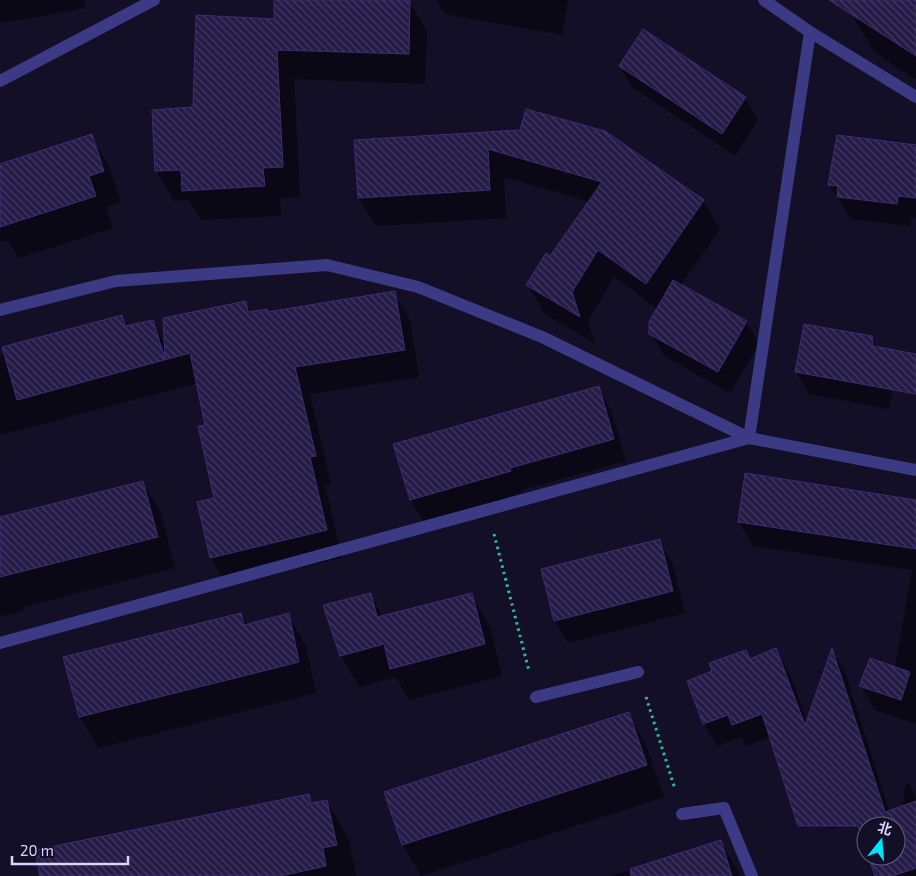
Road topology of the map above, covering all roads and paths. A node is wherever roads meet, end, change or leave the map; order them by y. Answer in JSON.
{"nodes":[{"id":1,"x":154,"y":0,"type":"edge"},
{"id":2,"x":764,"y":0,"type":"edge"},
{"id":3,"x":810,"y":32,"type":"junction"},
{"id":4,"x":0,"y":81,"type":"edge"},
{"id":5,"x":916,"y":97,"type":"edge"},
{"id":6,"x":0,"y":310,"type":"edge"},
{"id":7,"x":749,"y":438,"type":"junction"},
{"id":8,"x":916,"y":470,"type":"edge"},
{"id":9,"x":487,"y":509,"type":"junction"},
{"id":10,"x":0,"y":643,"type":"edge"},
{"id":11,"x":638,"y":672,"type":"joint"},
{"id":12,"x":536,"y":697,"type":"joint"},
{"id":13,"x":682,"y":814,"type":"joint"},
{"id":14,"x":752,"y":876,"type":"edge"}],
"edges":[{"from":1,"to":4,"type":"street"},
{"from":2,"to":3,"type":"street"},
{"from":3,"to":5,"type":"street"},
{"from":3,"to":7,"type":"street"},
{"from":6,"to":7,"type":"street"},
{"from":7,"to":8,"type":"street"},
{"from":7,"to":9,"type":"street"},
{"from":9,"to":10,"type":"street"},
{"from":9,"to":12,"type":"path"},
{"from":11,"to":12,"type":"street"},
{"from":11,"to":13,"type":"path"},
{"from":13,"to":14,"type":"street"}]}
